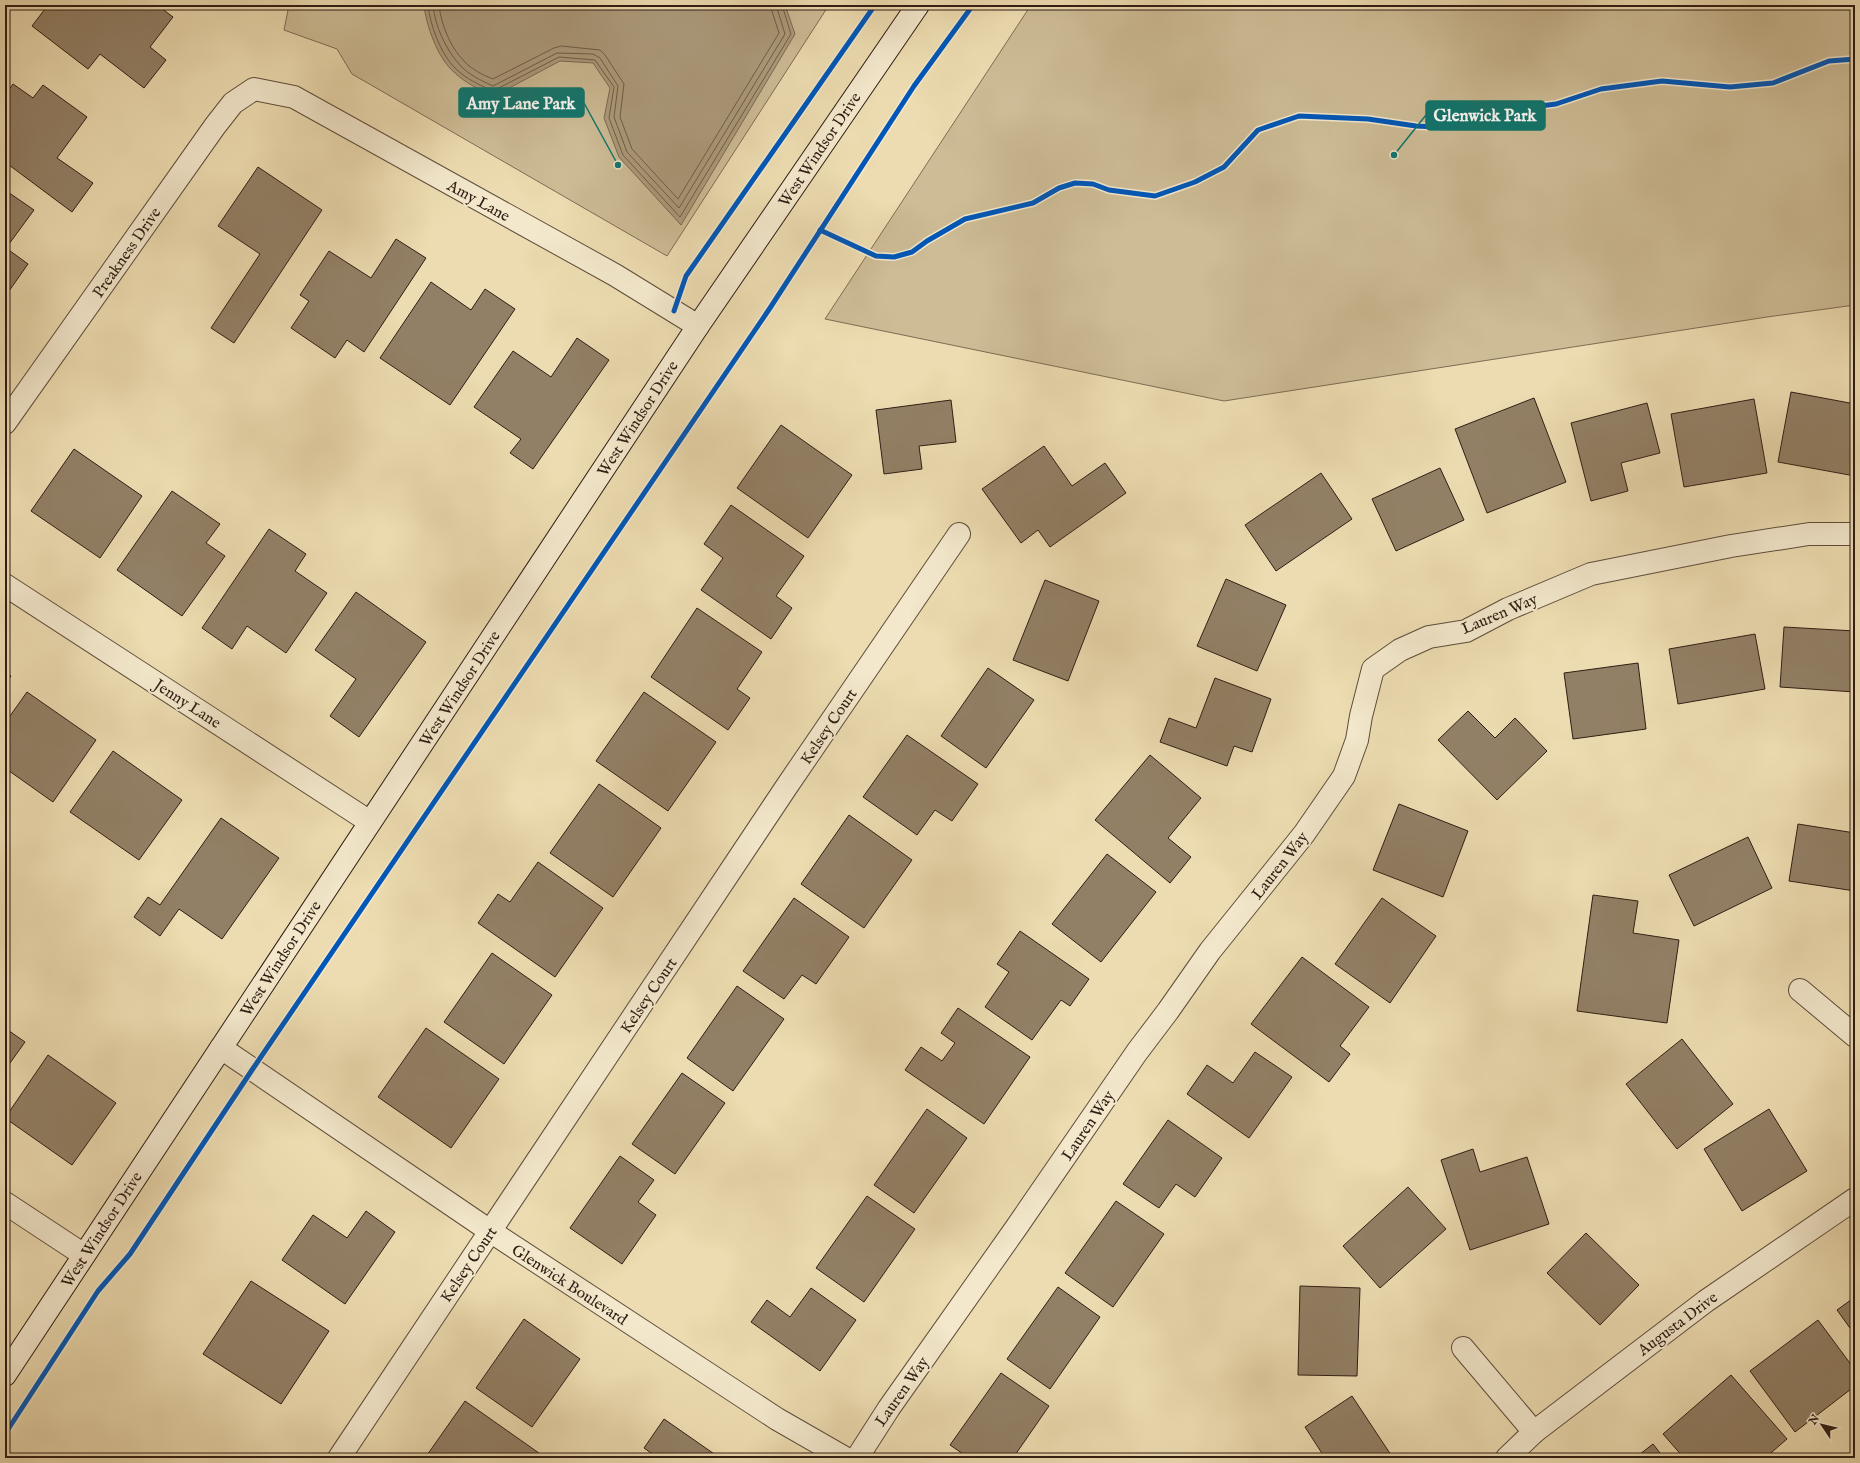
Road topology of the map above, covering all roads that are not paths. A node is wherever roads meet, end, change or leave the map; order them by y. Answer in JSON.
{"nodes":[{"id":1,"x":918,"y":5,"type":"edge"},
{"id":2,"x":254,"y":89,"type":"joint"},
{"id":3,"x":698,"y":326,"type":"junction"},
{"id":4,"x":5,"y":423,"type":"edge"},
{"id":5,"x":959,"y":534,"type":"dead end"},
{"id":6,"x":1855,"y":534,"type":"edge"},
{"id":7,"x":5,"y":585,"type":"edge"},
{"id":8,"x":370,"y":822,"type":"junction"},
{"id":9,"x":1800,"y":990,"type":"dead end"},
{"id":10,"x":1855,"y":1036,"type":"edge"},
{"id":11,"x":220,"y":1048,"type":"junction"},
{"id":12,"x":1855,"y":1199,"type":"edge"},
{"id":13,"x":5,"y":1203,"type":"edge"},
{"id":14,"x":490,"y":1232,"type":"junction"},
{"id":15,"x":84,"y":1255,"type":"junction"},
{"id":16,"x":1463,"y":1348,"type":"dead end"},
{"id":17,"x":5,"y":1375,"type":"edge"},
{"id":18,"x":1534,"y":1432,"type":"junction"},
{"id":19,"x":339,"y":1458,"type":"edge"},
{"id":20,"x":845,"y":1458,"type":"edge"},
{"id":21,"x":857,"y":1458,"type":"edge"},
{"id":22,"x":1507,"y":1458,"type":"edge"}],
"edges":[{"from":1,"to":3,"type":"street","name":"West Windsor Drive"},
{"from":2,"to":3,"type":"street","name":"Amy Lane"},
{"from":2,"to":4,"type":"street","name":"Preakness Drive"},
{"from":3,"to":8,"type":"street","name":"West Windsor Drive"},
{"from":5,"to":14,"type":"street","name":"Kelsey Court"},
{"from":6,"to":21,"type":"street","name":"Lauren Way"},
{"from":7,"to":8,"type":"street","name":"Jenny Lane"},
{"from":8,"to":11,"type":"street","name":"West Windsor Drive"},
{"from":9,"to":10,"type":"street"},
{"from":11,"to":14,"type":"street","name":"Glenwick Boulevard"},
{"from":11,"to":15,"type":"street","name":"West Windsor Drive"},
{"from":12,"to":18,"type":"street","name":"Augusta Drive"},
{"from":13,"to":15,"type":"street"},
{"from":14,"to":19,"type":"street","name":"Kelsey Court"},
{"from":14,"to":20,"type":"street","name":"Glenwick Boulevard"},
{"from":15,"to":17,"type":"street","name":"West Windsor Drive"},
{"from":16,"to":18,"type":"street"},
{"from":18,"to":22,"type":"street","name":"Augusta Drive"}]}
